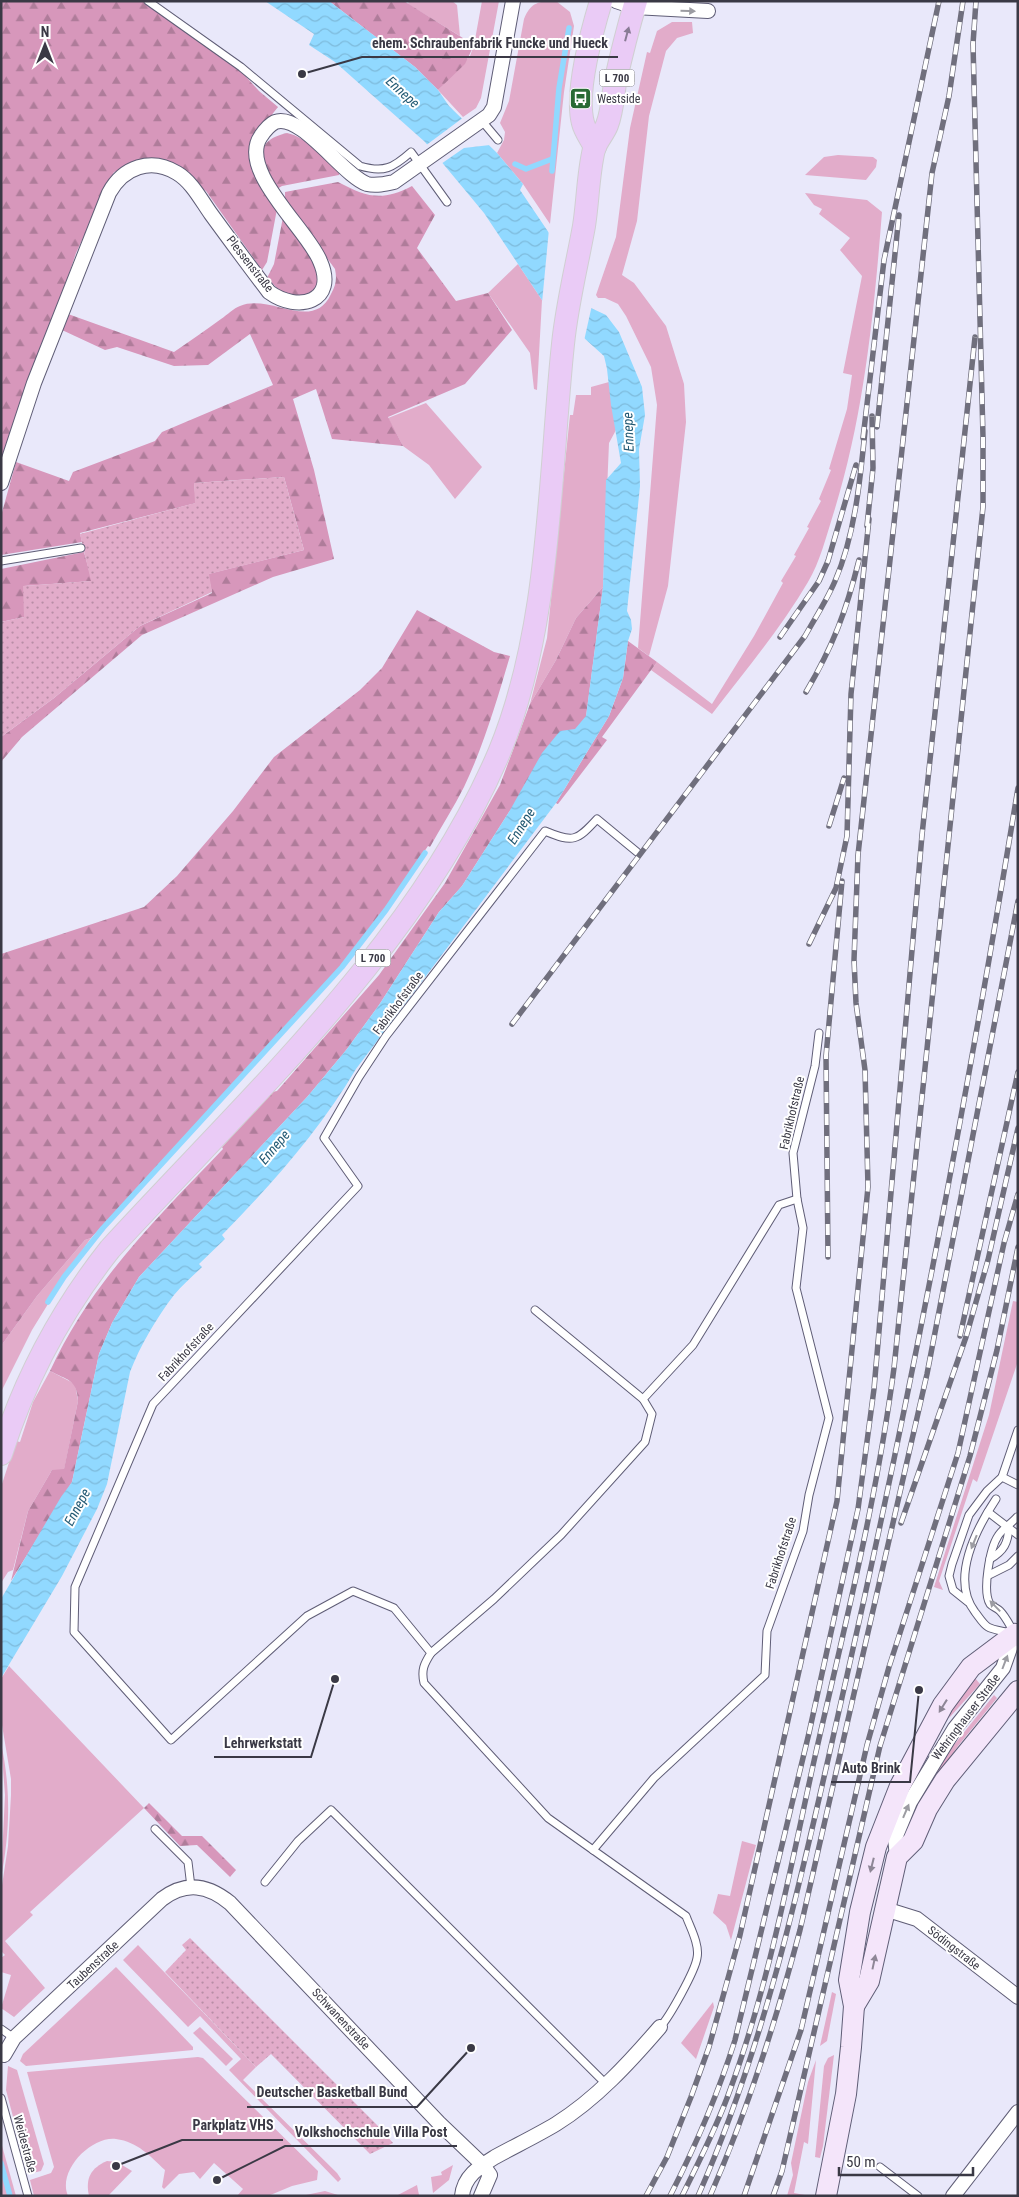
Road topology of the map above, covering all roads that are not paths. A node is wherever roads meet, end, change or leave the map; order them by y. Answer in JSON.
{"nodes":[{"id":1,"x":148,"y":1,"type":"edge"},
{"id":2,"x":513,"y":1,"type":"edge"},
{"id":3,"x":601,"y":1,"type":"edge"},
{"id":4,"x":629,"y":3,"type":"edge"},
{"id":5,"x":708,"y":11,"type":"dead end"},
{"id":6,"x":477,"y":123,"type":"junction"},
{"id":7,"x":498,"y":140,"type":"dead end"},
{"id":8,"x":595,"y":147,"type":"junction"},
{"id":9,"x":420,"y":164,"type":"junction"},
{"id":10,"x":448,"y":202,"type":"dead end"},
{"id":11,"x":1,"y":483,"type":"edge"},
{"id":12,"x":80,"y":548,"type":"dead end"},
{"id":13,"x":1,"y":562,"type":"edge"},
{"id":14,"x":637,"y":852,"type":"dead end"},
{"id":15,"x":818,"y":1033,"type":"dead end"},
{"id":16,"x":796,"y":1200,"type":"junction"},
{"id":17,"x":535,"y":1310,"type":"dead end"},
{"id":18,"x":643,"y":1399,"type":"junction"},
{"id":19,"x":1018,"y":1430,"type":"edge"},
{"id":20,"x":1,"y":1454,"type":"edge"},
{"id":21,"x":1002,"y":1477,"type":"junction"},
{"id":22,"x":1018,"y":1485,"type":"edge"},
{"id":23,"x":996,"y":1499,"type":"dead end"},
{"id":24,"x":988,"y":1512,"type":"junction"},
{"id":25,"x":1017,"y":1517,"type":"edge"},
{"id":26,"x":1009,"y":1527,"type":"junction"},
{"id":27,"x":1018,"y":1535,"type":"edge"},
{"id":28,"x":1018,"y":1556,"type":"edge"},
{"id":29,"x":990,"y":1560,"type":"junction"},
{"id":30,"x":989,"y":1575,"type":"junction"},
{"id":31,"x":968,"y":1602,"type":"junction"},
{"id":32,"x":1017,"y":1631,"type":"edge"},
{"id":33,"x":431,"y":1654,"type":"junction"},
{"id":34,"x":1018,"y":1691,"type":"edge"},
{"id":35,"x":155,"y":1829,"type":"dead end"},
{"id":36,"x":593,"y":1850,"type":"junction"},
{"id":37,"x":897,"y":1857,"type":"junction"},
{"id":38,"x":265,"y":1882,"type":"dead end"},
{"id":39,"x":191,"y":1887,"type":"junction"},
{"id":40,"x":885,"y":1909,"type":"junction"},
{"id":41,"x":1018,"y":1997,"type":"edge"},
{"id":42,"x":854,"y":2006,"type":"junction"},
{"id":43,"x":660,"y":2027,"type":"joint"},
{"id":44,"x":1,"y":2029,"type":"edge"},
{"id":45,"x":14,"y":2038,"type":"junction"},
{"id":46,"x":3,"y":2059,"type":"edge"},
{"id":47,"x":606,"y":2084,"type":"junction"},
{"id":48,"x":1,"y":2098,"type":"edge"},
{"id":49,"x":1018,"y":2112,"type":"edge"},
{"id":50,"x":483,"y":2165,"type":"junction"},
{"id":51,"x":880,"y":2167,"type":"dead end"},
{"id":52,"x":28,"y":2196,"type":"edge"},
{"id":53,"x":462,"y":2196,"type":"edge"},
{"id":54,"x":481,"y":2196,"type":"edge"},
{"id":55,"x":826,"y":2196,"type":"edge"},
{"id":56,"x":918,"y":2196,"type":"edge"},
{"id":57,"x":953,"y":2196,"type":"edge"}],
"edges":[{"from":1,"to":9,"type":"lane"},
{"from":2,"to":6,"type":"street","name":"Plessenstraße"},
{"from":3,"to":8,"type":"main road","number":"L 700"},
{"from":4,"to":5,"type":"street","one_way":true},
{"from":8,"to":4,"type":"main road","number":"L 700","one_way":true},
{"from":6,"to":7,"type":"lane"},
{"from":6,"to":9,"type":"street","name":"Plessenstraße"},
{"from":8,"to":20,"type":"main road","number":"L 700"},
{"from":9,"to":10,"type":"lane"},
{"from":9,"to":11,"type":"street","name":"Plessenstraße"},
{"from":12,"to":13,"type":"lane"},
{"from":14,"to":33,"type":"lane","name":"Fabrikhofstraße"},
{"from":15,"to":16,"type":"lane","name":"Fabrikhofstraße"},
{"from":16,"to":18,"type":"lane"},
{"from":16,"to":36,"type":"lane","name":"Fabrikhofstraße"},
{"from":17,"to":18,"type":"lane"},
{"from":18,"to":33,"type":"lane"},
{"from":19,"to":21,"type":"lane"},
{"from":21,"to":22,"type":"lane"},
{"from":21,"to":31,"type":"lane"},
{"from":23,"to":24,"type":"lane"},
{"from":24,"to":26,"type":"lane"},
{"from":24,"to":31,"type":"lane","one_way":true},
{"from":25,"to":26,"type":"lane"},
{"from":26,"to":27,"type":"lane"},
{"from":26,"to":29,"type":"lane"},
{"from":26,"to":29,"type":"lane"},
{"from":28,"to":30,"type":"lane"},
{"from":29,"to":30,"type":"lane"},
{"from":32,"to":30,"type":"lane","one_way":true},
{"from":31,"to":32,"type":"lane"},
{"from":37,"to":32,"type":"street","name":"Wehringhauser Straße","one_way":true},
{"from":32,"to":42,"type":"main road","name":"Wehringhauser Straße","one_way":true},
{"from":33,"to":36,"type":"lane"},
{"from":34,"to":37,"type":"main road","name":"Wehringhauser Straße"},
{"from":35,"to":39,"type":"lane"},
{"from":36,"to":43,"type":"lane"},
{"from":37,"to":40,"type":"main road","name":"Wehringhauser Straße"},
{"from":38,"to":47,"type":"lane"},
{"from":39,"to":45,"type":"street","name":"Taubenstraße"},
{"from":39,"to":50,"type":"street","name":"Schwanenstraße"},
{"from":40,"to":41,"type":"street","name":"Södingstraße"},
{"from":42,"to":40,"type":"main road","name":"Wehringhauser Straße","one_way":true},
{"from":42,"to":55,"type":"main road","name":"Wehringhauser Straße"},
{"from":43,"to":47,"type":"street"},
{"from":44,"to":45,"type":"lane"},
{"from":45,"to":46,"type":"street","name":"Taubenstraße"},
{"from":47,"to":50,"type":"street"},
{"from":48,"to":52,"type":"lane","name":"Weidestraße"},
{"from":49,"to":57,"type":"street"},
{"from":50,"to":53,"type":"street"},
{"from":50,"to":54,"type":"street"},
{"from":51,"to":56,"type":"lane"}]}
